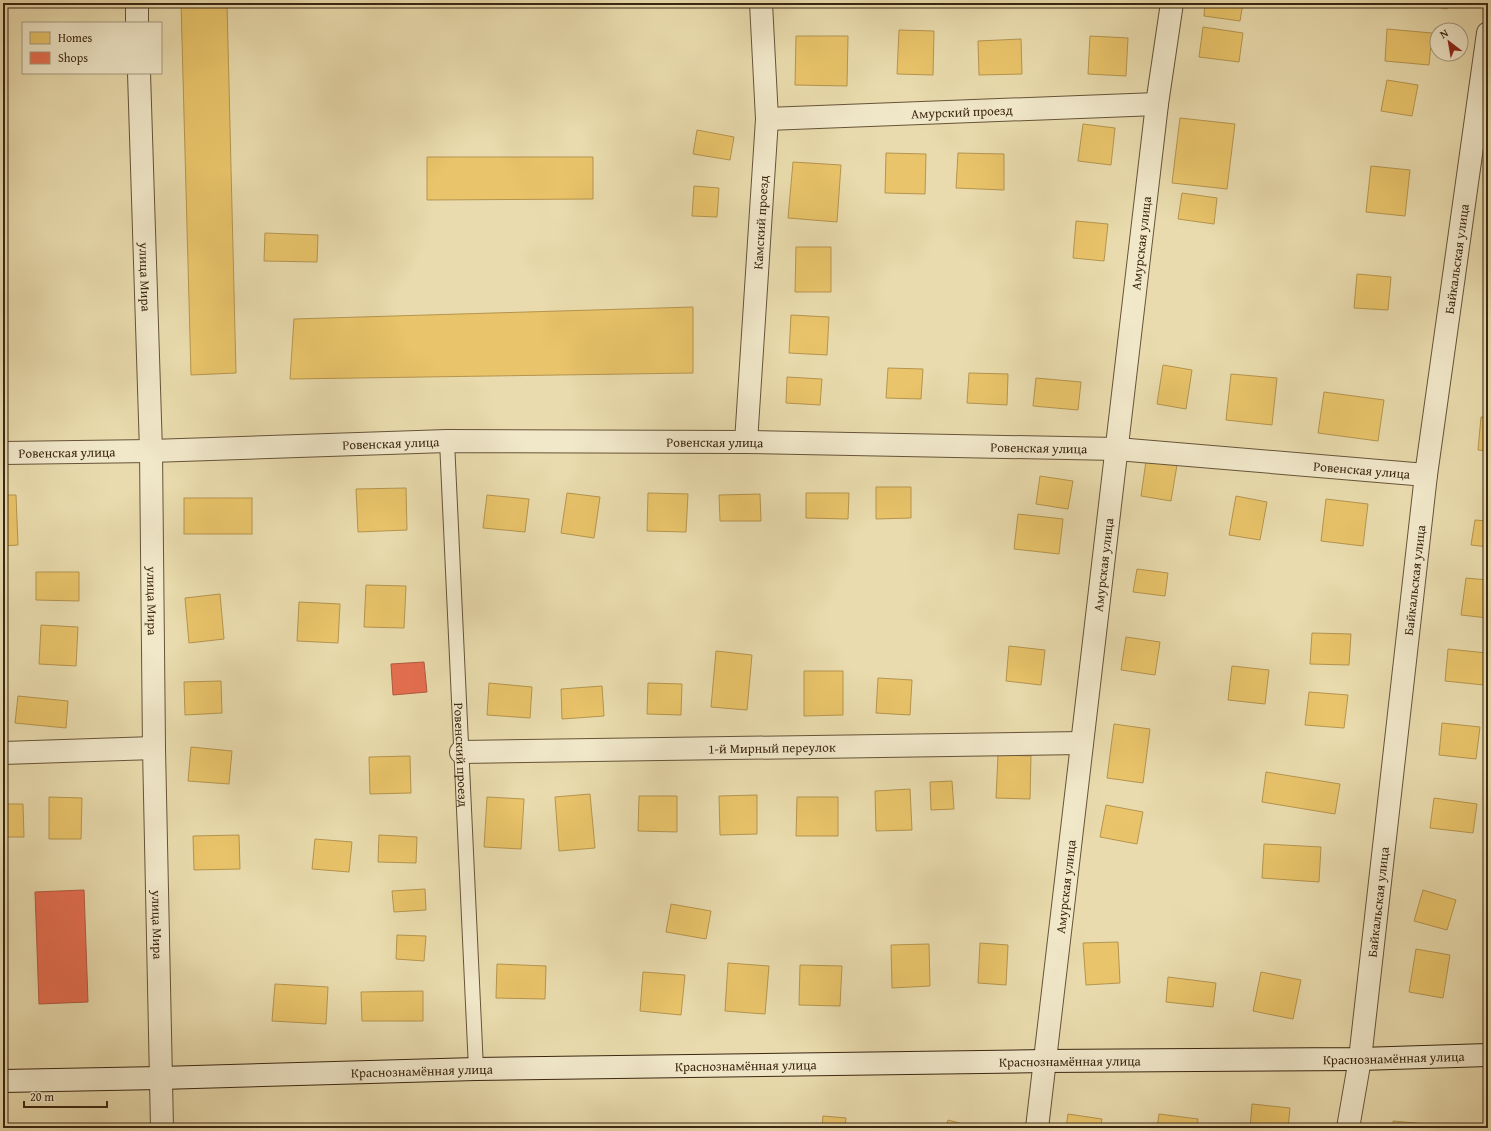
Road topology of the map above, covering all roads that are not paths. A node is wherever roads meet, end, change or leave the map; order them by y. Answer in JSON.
{"nodes":[{"id":1,"x":137,"y":3,"type":"edge"},
{"id":2,"x":761,"y":3,"type":"edge"},
{"id":3,"x":1172,"y":3,"type":"edge"},
{"id":4,"x":137,"y":22,"type":"edge"},
{"id":5,"x":1488,"y":33,"type":"edge"},
{"id":6,"x":139,"y":74,"type":"edge"},
{"id":7,"x":1157,"y":104,"type":"junction"},
{"id":8,"x":766,"y":119,"type":"junction"},
{"id":9,"x":447,"y":441,"type":"junction"},
{"id":10,"x":746,"y":442,"type":"junction"},
{"id":11,"x":1117,"y":449,"type":"junction"},
{"id":12,"x":150,"y":451,"type":"junction"},
{"id":13,"x":3,"y":453,"type":"edge"},
{"id":14,"x":1426,"y":475,"type":"junction"},
{"id":15,"x":1082,"y":743,"type":"junction"},
{"id":16,"x":154,"y":748,"type":"junction"},
{"id":17,"x":461,"y":752,"type":"junction"},
{"id":18,"x":3,"y":753,"type":"edge"},
{"id":19,"x":1488,"y":1055,"type":"edge"},
{"id":20,"x":1360,"y":1060,"type":"junction"},
{"id":21,"x":1045,"y":1061,"type":"junction"},
{"id":22,"x":476,"y":1069,"type":"junction"},
{"id":23,"x":160,"y":1078,"type":"junction"},
{"id":24,"x":3,"y":1081,"type":"edge"},
{"id":25,"x":162,"y":1128,"type":"edge"},
{"id":26,"x":1037,"y":1128,"type":"edge"},
{"id":27,"x":1348,"y":1128,"type":"edge"}],
"edges":[{"from":1,"to":4,"type":"street"},
{"from":2,"to":8,"type":"street","name":"Камский проезд"},
{"from":3,"to":7,"type":"street","name":"Амурская улица"},
{"from":5,"to":14,"type":"street","name":"Байкальская улица"},
{"from":6,"to":12,"type":"street","name":"улица Мира"},
{"from":7,"to":8,"type":"street","name":"Амурский проезд"},
{"from":7,"to":11,"type":"street","name":"Амурская улица"},
{"from":8,"to":10,"type":"street","name":"Камский проезд"},
{"from":9,"to":10,"type":"street","name":"Ровенская улица"},
{"from":9,"to":12,"type":"street","name":"Ровенская улица"},
{"from":9,"to":17,"type":"lane","name":"Ровенский проезд"},
{"from":10,"to":11,"type":"street","name":"Ровенская улица"},
{"from":11,"to":14,"type":"street","name":"Ровенская улица"},
{"from":11,"to":15,"type":"street","name":"Амурская улица"},
{"from":12,"to":13,"type":"street","name":"Ровенская улица"},
{"from":12,"to":16,"type":"street","name":"улица Мира"},
{"from":14,"to":20,"type":"street","name":"Байкальская улица"},
{"from":15,"to":17,"type":"street","name":"1-й Мирный переулок"},
{"from":15,"to":21,"type":"street","name":"Амурская улица"},
{"from":16,"to":18,"type":"street"},
{"from":16,"to":23,"type":"street","name":"улица Мира"},
{"from":17,"to":22,"type":"lane","name":"Ровенский проезд"},
{"from":19,"to":20,"type":"street","name":"Краснознамённая улица"},
{"from":20,"to":21,"type":"street","name":"Краснознамённая улица"},
{"from":20,"to":27,"type":"street","name":"Байкальская улица"},
{"from":21,"to":22,"type":"street","name":"Краснознамённая улица"},
{"from":21,"to":26,"type":"street","name":"Амурская улица"},
{"from":22,"to":23,"type":"street","name":"Краснознамённая улица"},
{"from":23,"to":24,"type":"street","name":"Краснознамённая улица"},
{"from":23,"to":25,"type":"street","name":"улица Мира"}]}
